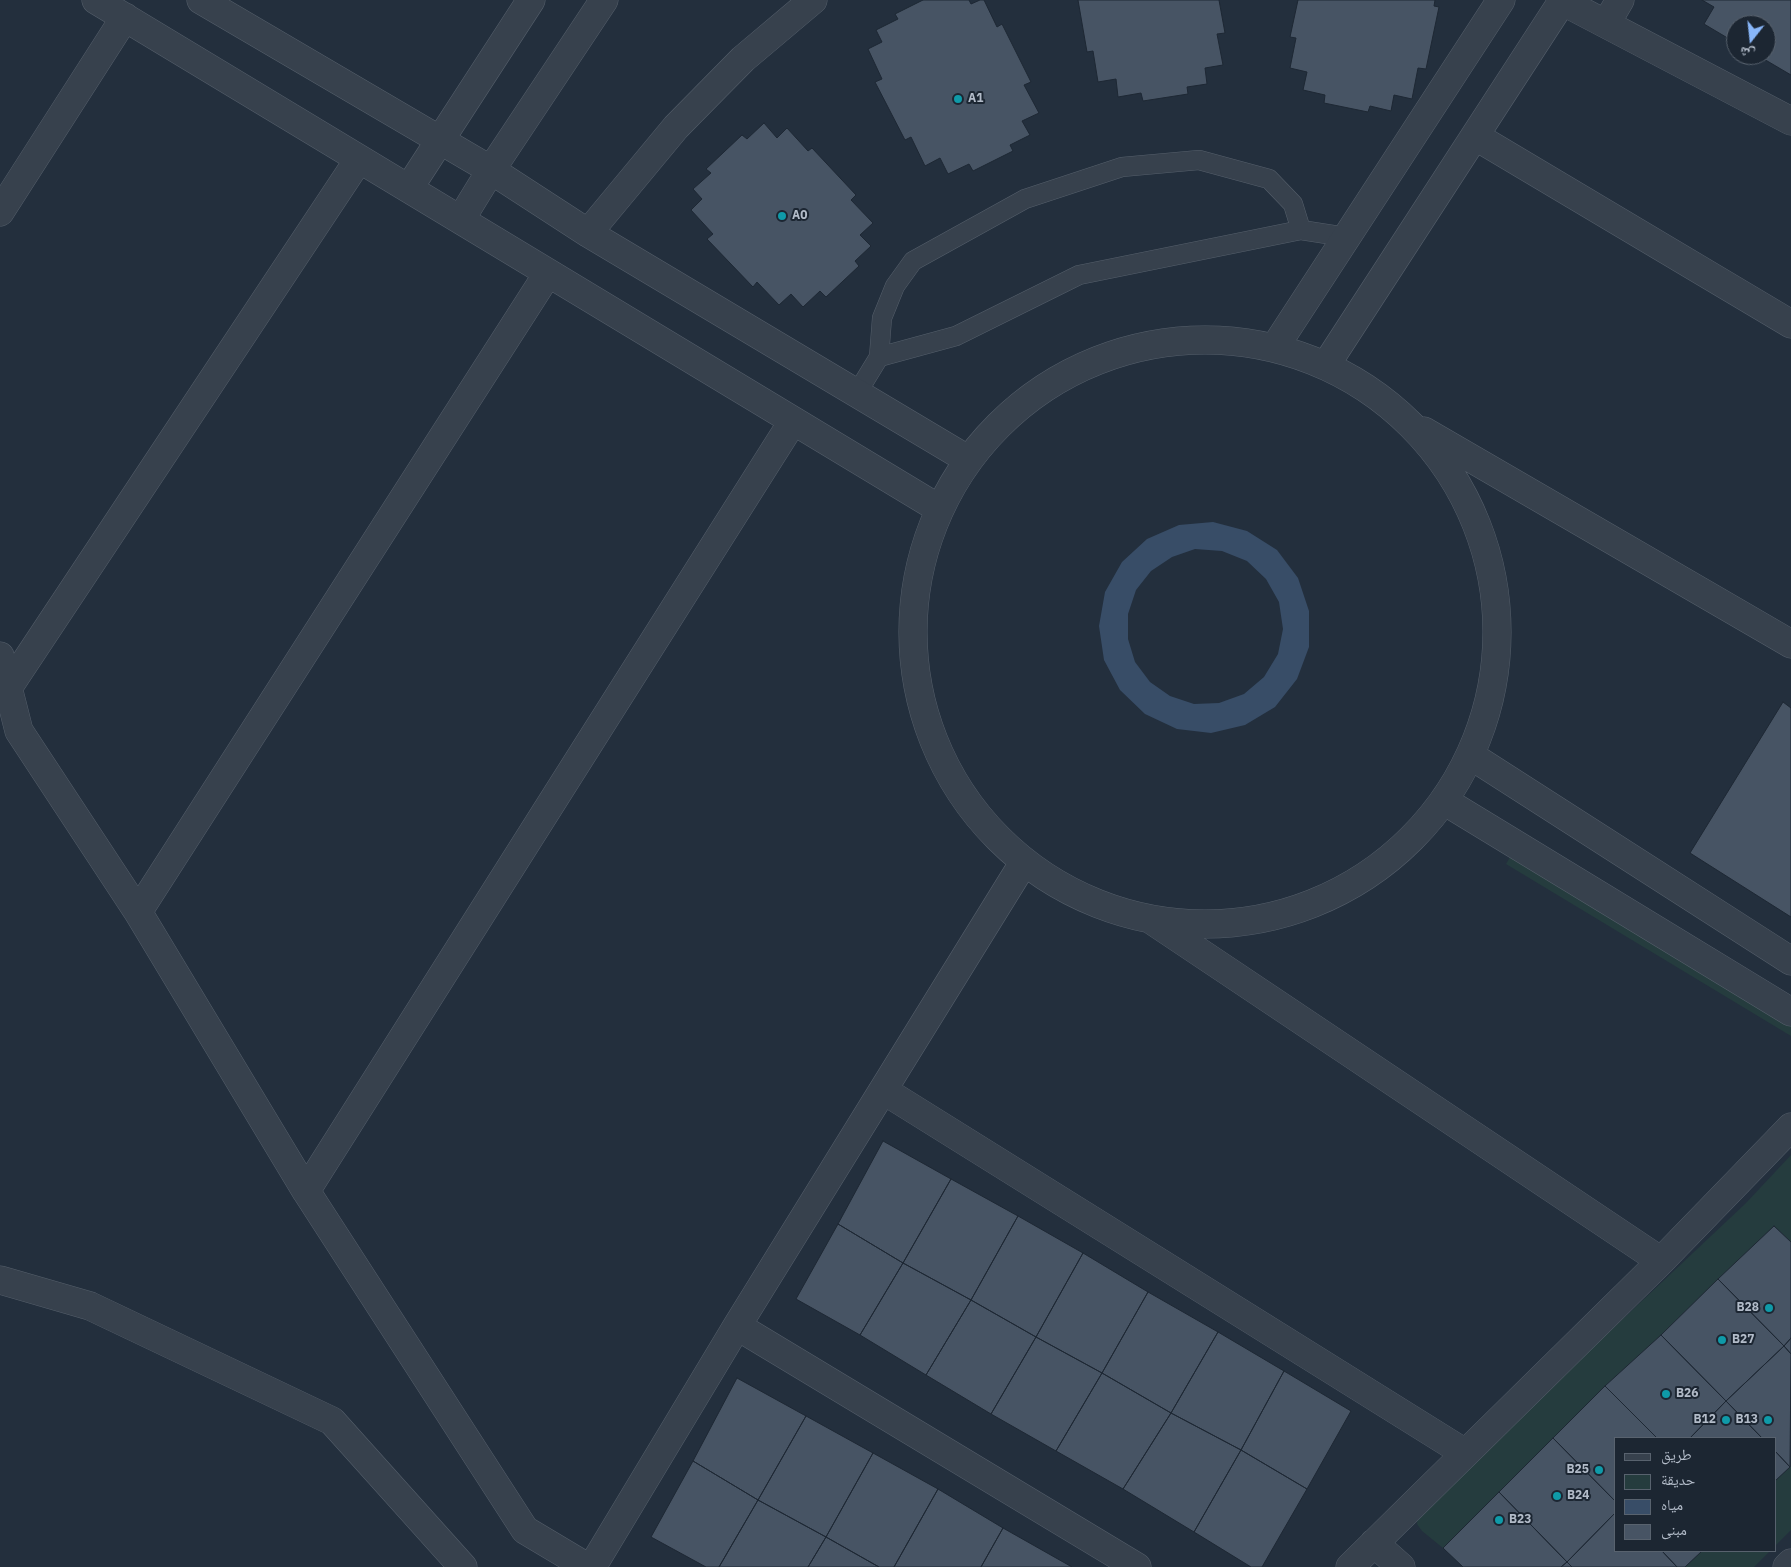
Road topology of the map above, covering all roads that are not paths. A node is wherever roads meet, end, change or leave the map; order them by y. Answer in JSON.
{"nodes":[{"id":1,"x":96,"y":0,"type":"edge"},
{"id":2,"x":201,"y":0,"type":"edge"},
{"id":3,"x":531,"y":0,"type":"edge"},
{"id":4,"x":604,"y":0,"type":"edge"},
{"id":5,"x":1501,"y":0,"type":"edge"},
{"id":6,"x":1563,"y":0,"type":"edge"},
{"id":7,"x":1620,"y":0,"type":"edge"},
{"id":8,"x":809,"y":1,"type":"edge"},
{"id":9,"x":125,"y":17,"type":"junction"},
{"id":10,"x":1606,"y":24,"type":"junction"},
{"id":11,"x":1791,"y":121,"type":"edge"},
{"id":12,"x":1475,"y":136,"type":"junction"},
{"id":13,"x":439,"y":140,"type":"junction"},
{"id":14,"x":359,"y":159,"type":"junction"},
{"id":15,"x":491,"y":170,"type":"junction"},
{"id":16,"x":409,"y":188,"type":"junction"},
{"id":17,"x":0,"y":212,"type":"edge"},
{"id":18,"x":461,"y":220,"type":"junction"},
{"id":19,"x":1301,"y":230,"type":"junction"},
{"id":20,"x":588,"y":233,"type":"junction"},
{"id":21,"x":1346,"y":237,"type":"junction"},
{"id":22,"x":548,"y":273,"type":"junction"},
{"id":23,"x":1791,"y":324,"type":"edge"},
{"id":24,"x":1275,"y":347,"type":"junction"},
{"id":25,"x":879,"y":357,"type":"junction"},
{"id":26,"x":1326,"y":365,"type":"junction"},
{"id":27,"x":857,"y":392,"type":"junction"},
{"id":28,"x":793,"y":421,"type":"junction"},
{"id":29,"x":1409,"y":423,"type":"junction"},
{"id":30,"x":967,"y":459,"type":"junction"},
{"id":31,"x":938,"y":508,"type":"junction"},
{"id":32,"x":1791,"y":644,"type":"edge"},
{"id":33,"x":0,"y":656,"type":"edge"},
{"id":34,"x":8,"y":688,"type":"junction"},
{"id":35,"x":1473,"y":757,"type":"junction"},
{"id":36,"x":1446,"y":802,"type":"junction"},
{"id":37,"x":1024,"y":862,"type":"junction"},
{"id":38,"x":138,"y":912,"type":"junction"},
{"id":39,"x":1153,"y":922,"type":"junction"},
{"id":40,"x":1791,"y":961,"type":"edge"},
{"id":41,"x":1791,"y":1012,"type":"edge"},
{"id":42,"x":883,"y":1090,"type":"junction"},
{"id":43,"x":1791,"y":1128,"type":"edge"},
{"id":44,"x":306,"y":1191,"type":"junction"},
{"id":45,"x":1661,"y":1261,"type":"junction"},
{"id":46,"x":0,"y":1280,"type":"edge"},
{"id":47,"x":737,"y":1326,"type":"junction"},
{"id":48,"x":1465,"y":1453,"type":"junction"},
{"id":49,"x":1374,"y":1543,"type":"junction"},
{"id":50,"x":1791,"y":1563,"type":"edge"},
{"id":51,"x":463,"y":1567,"type":"edge"},
{"id":52,"x":587,"y":1567,"type":"edge"},
{"id":53,"x":592,"y":1567,"type":"edge"},
{"id":54,"x":1137,"y":1567,"type":"edge"},
{"id":55,"x":1350,"y":1567,"type":"edge"},
{"id":56,"x":1401,"y":1567,"type":"edge"},
{"id":57,"x":1787,"y":1567,"type":"edge"}],
"edges":[{"from":1,"to":9,"type":"street"},
{"from":2,"to":13,"type":"street"},
{"from":3,"to":13,"type":"street"},
{"from":4,"to":15,"type":"street"},
{"from":5,"to":21,"type":"street"},
{"from":6,"to":10,"type":"street"},
{"from":6,"to":12,"type":"street"},
{"from":7,"to":10,"type":"street"},
{"from":8,"to":20,"type":"street"},
{"from":9,"to":14,"type":"street"},
{"from":9,"to":17,"type":"street"},
{"from":10,"to":11,"type":"street"},
{"from":12,"to":23,"type":"street"},
{"from":12,"to":26,"type":"street"},
{"from":13,"to":15,"type":"street"},
{"from":13,"to":16,"type":"street"},
{"from":14,"to":16,"type":"street"},
{"from":14,"to":34,"type":"street"},
{"from":15,"to":18,"type":"street"},
{"from":15,"to":20,"type":"street"},
{"from":16,"to":18,"type":"street"},
{"from":18,"to":22,"type":"street"},
{"from":19,"to":21,"type":"lane"},
{"from":19,"to":25,"type":"lane"},
{"from":19,"to":25,"type":"lane"},
{"from":20,"to":27,"type":"street"},
{"from":21,"to":24,"type":"street"},
{"from":22,"to":28,"type":"street"},
{"from":22,"to":38,"type":"street"},
{"from":24,"to":26,"type":"street"},
{"from":24,"to":30,"type":"street"},
{"from":25,"to":27,"type":"lane"},
{"from":26,"to":29,"type":"street"},
{"from":27,"to":30,"type":"street"},
{"from":28,"to":31,"type":"street"},
{"from":28,"to":44,"type":"street"},
{"from":29,"to":32,"type":"street"},
{"from":29,"to":35,"type":"street"},
{"from":30,"to":31,"type":"street"},
{"from":31,"to":37,"type":"street"},
{"from":33,"to":34,"type":"street"},
{"from":34,"to":38,"type":"street"},
{"from":35,"to":36,"type":"street"},
{"from":35,"to":40,"type":"street"},
{"from":36,"to":39,"type":"street"},
{"from":36,"to":41,"type":"street"},
{"from":37,"to":39,"type":"street"},
{"from":37,"to":42,"type":"street"},
{"from":38,"to":44,"type":"street"},
{"from":39,"to":45,"type":"street"},
{"from":42,"to":47,"type":"street"},
{"from":42,"to":48,"type":"street"},
{"from":43,"to":45,"type":"street"},
{"from":44,"to":52,"type":"street"},
{"from":45,"to":48,"type":"street"},
{"from":46,"to":51,"type":"street"},
{"from":47,"to":53,"type":"street"},
{"from":47,"to":54,"type":"street"},
{"from":48,"to":49,"type":"street"},
{"from":49,"to":55,"type":"street"},
{"from":49,"to":56,"type":"street"},
{"from":50,"to":57,"type":"street"}]}
